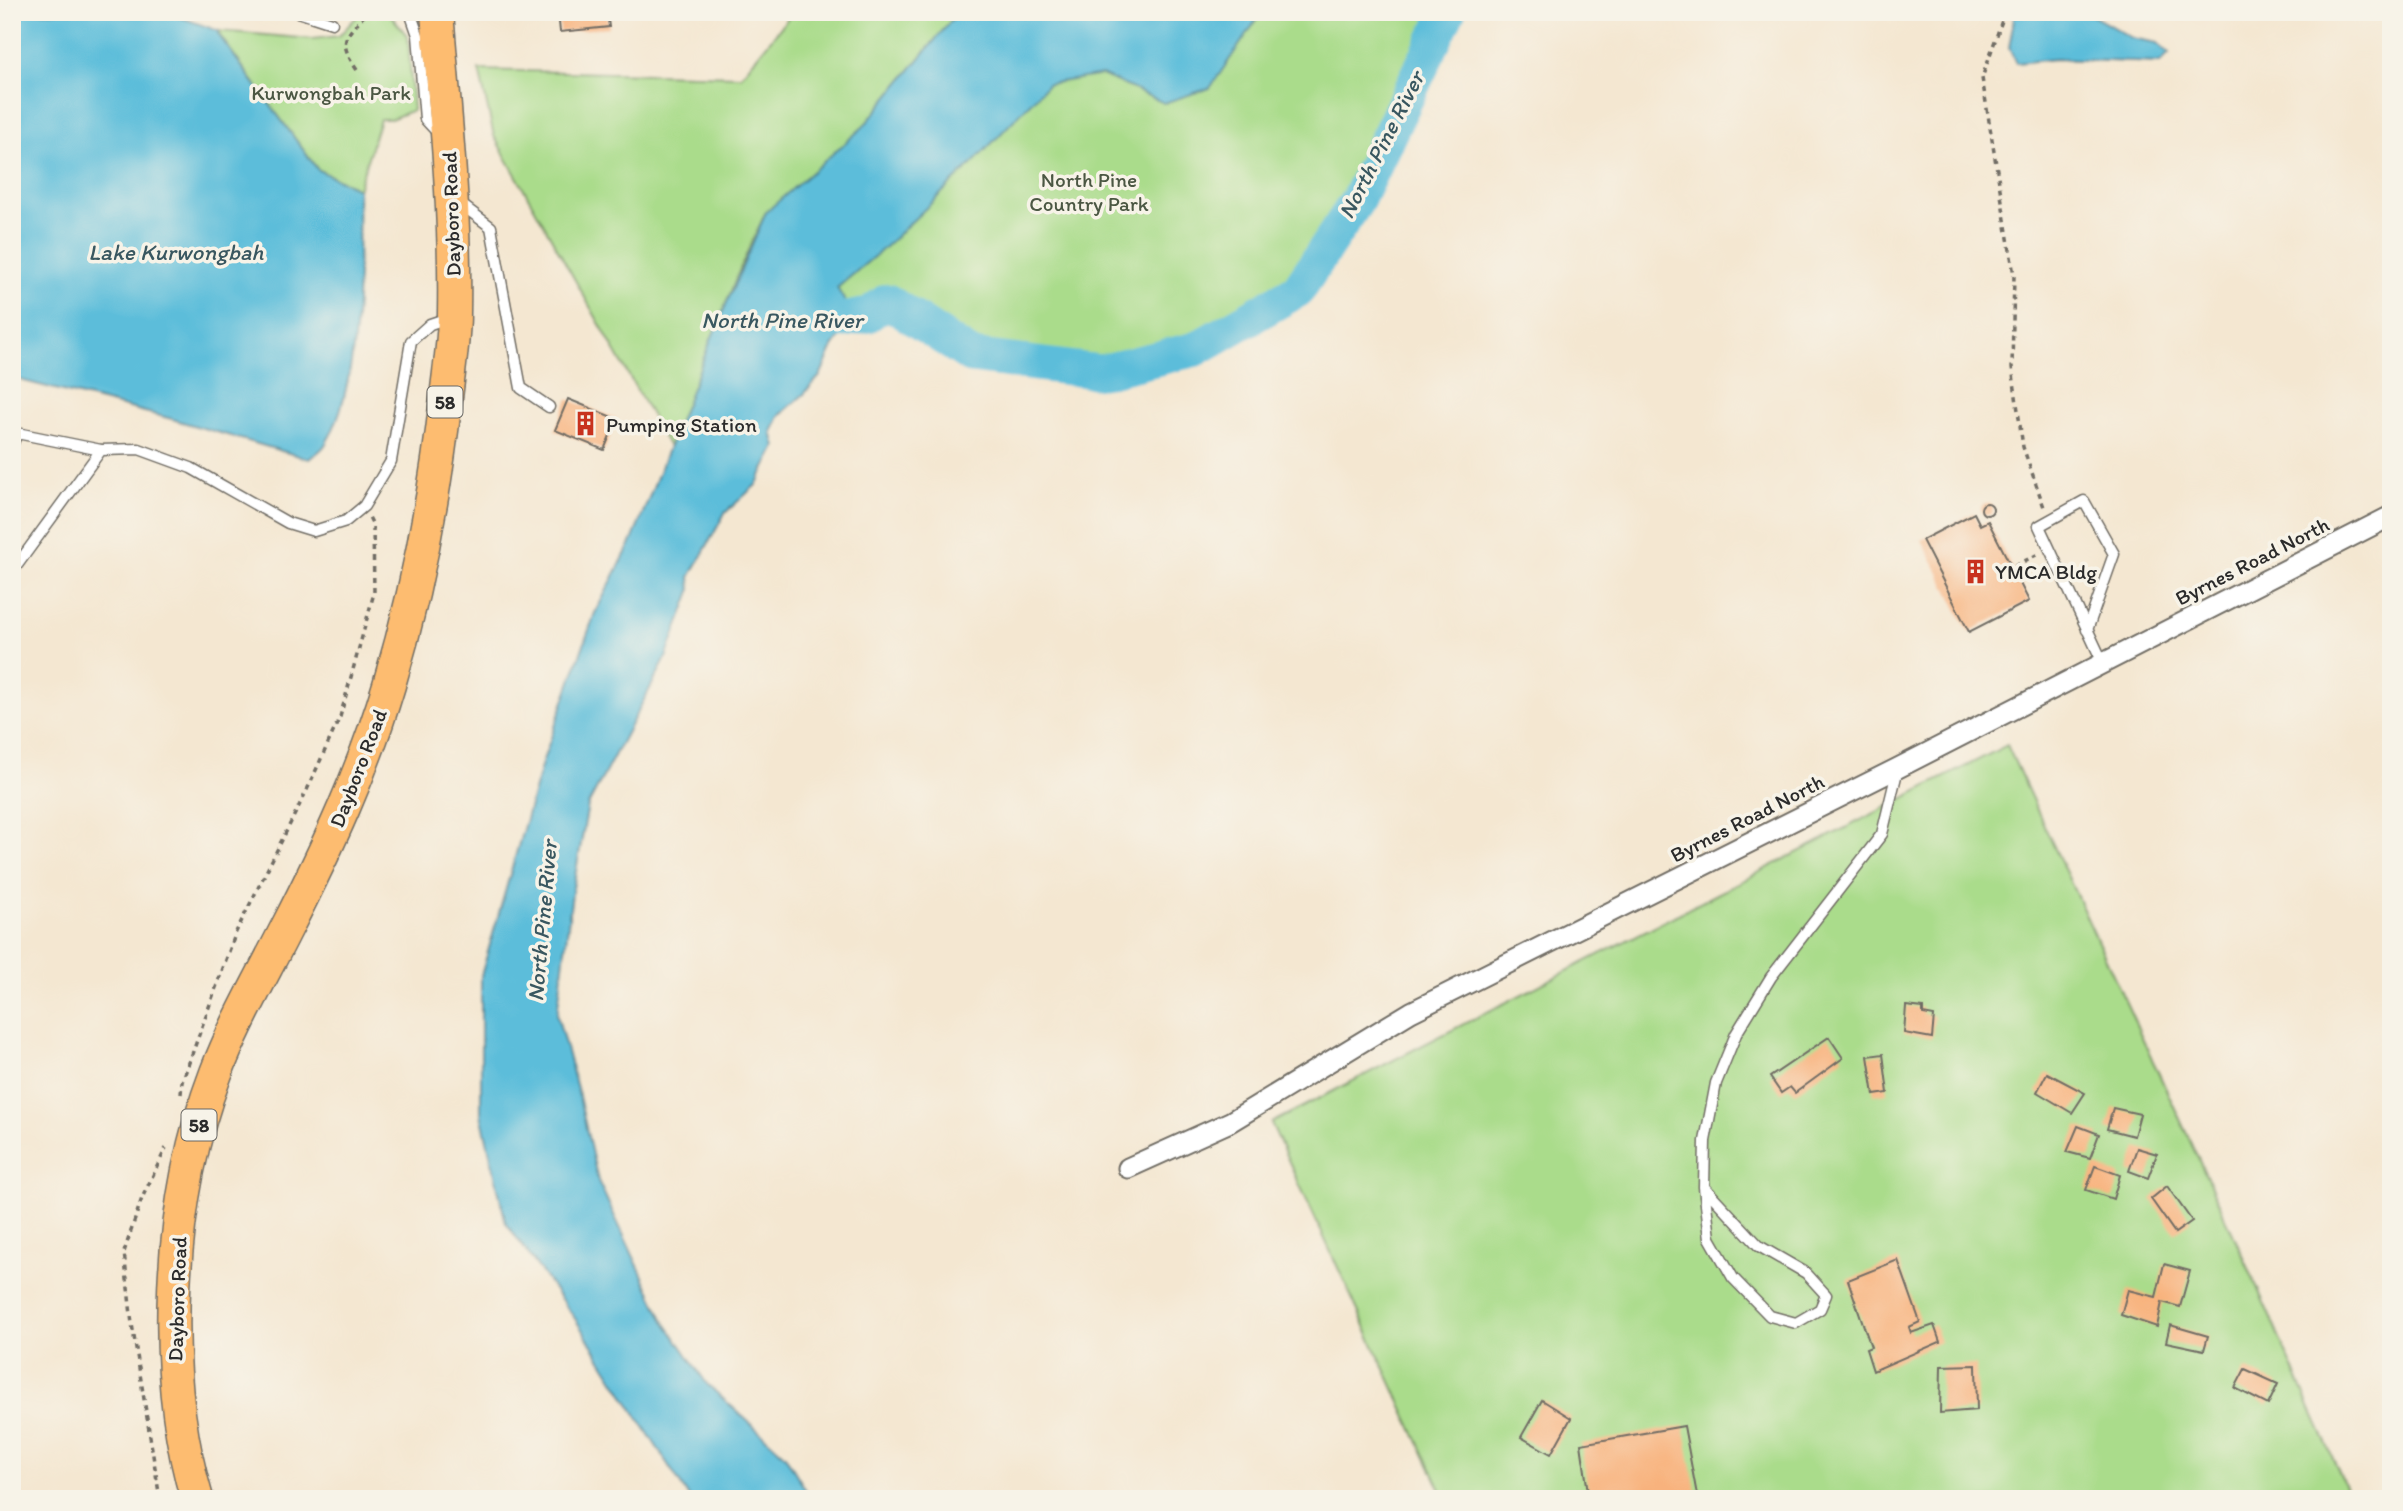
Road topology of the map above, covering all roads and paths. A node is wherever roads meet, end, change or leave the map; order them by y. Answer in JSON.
{"nodes":[{"id":1,"x":298,"y":12,"type":"edge"},
{"id":2,"x":367,"y":12,"type":"edge"},
{"id":3,"x":410,"y":12,"type":"edge"},
{"id":4,"x":437,"y":12,"type":"edge"},
{"id":5,"x":2005,"y":12,"type":"edge"},
{"id":6,"x":332,"y":23,"type":"dead end"},
{"id":7,"x":357,"y":70,"type":"dead end"},
{"id":8,"x":448,"y":143,"type":"junction"},
{"id":9,"x":452,"y":197,"type":"junction"},
{"id":10,"x":454,"y":316,"type":"junction"},
{"id":11,"x":549,"y":407,"type":"dead end"},
{"id":12,"x":12,"y":445,"type":"edge"},
{"id":13,"x":101,"y":450,"type":"junction"},
{"id":14,"x":2391,"y":516,"type":"edge"},
{"id":15,"x":2049,"y":520,"type":"junction"},
{"id":16,"x":2049,"y":548,"type":"junction"},
{"id":17,"x":2015,"y":566,"type":"dead end"},
{"id":18,"x":12,"y":572,"type":"edge"},
{"id":19,"x":2087,"y":630,"type":"junction"},
{"id":20,"x":2103,"y":663,"type":"junction"},
{"id":21,"x":1898,"y":768,"type":"junction"},
{"id":22,"x":1128,"y":1168,"type":"dead end"},
{"id":23,"x":1704,"y":1187,"type":"junction"},
{"id":24,"x":197,"y":1499,"type":"edge"}],
"edges":[{"from":1,"to":6,"type":"lane"},
{"from":2,"to":7,"type":"path"},
{"from":3,"to":8,"type":"lane"},
{"from":4,"to":8,"type":"main road","name":"Dayboro Road","number":"58"},
{"from":5,"to":15,"type":"path"},
{"from":8,"to":9,"type":"main road","name":"Dayboro Road","number":"58"},
{"from":9,"to":10,"type":"main road","name":"Dayboro Road","number":"58"},
{"from":9,"to":11,"type":"lane"},
{"from":10,"to":13,"type":"lane"},
{"from":10,"to":24,"type":"main road","name":"Dayboro Road","number":"58"},
{"from":12,"to":13,"type":"lane"},
{"from":13,"to":18,"type":"lane"},
{"from":14,"to":20,"type":"street","name":"Byrnes Road North"},
{"from":15,"to":16,"type":"lane"},
{"from":15,"to":19,"type":"lane"},
{"from":16,"to":17,"type":"path"},
{"from":16,"to":19,"type":"lane"},
{"from":19,"to":20,"type":"lane"},
{"from":20,"to":21,"type":"street","name":"Byrnes Road North"},
{"from":21,"to":22,"type":"street","name":"Byrnes Road North"},
{"from":21,"to":23,"type":"lane"},
{"from":23,"to":23,"type":"lane"}]}
